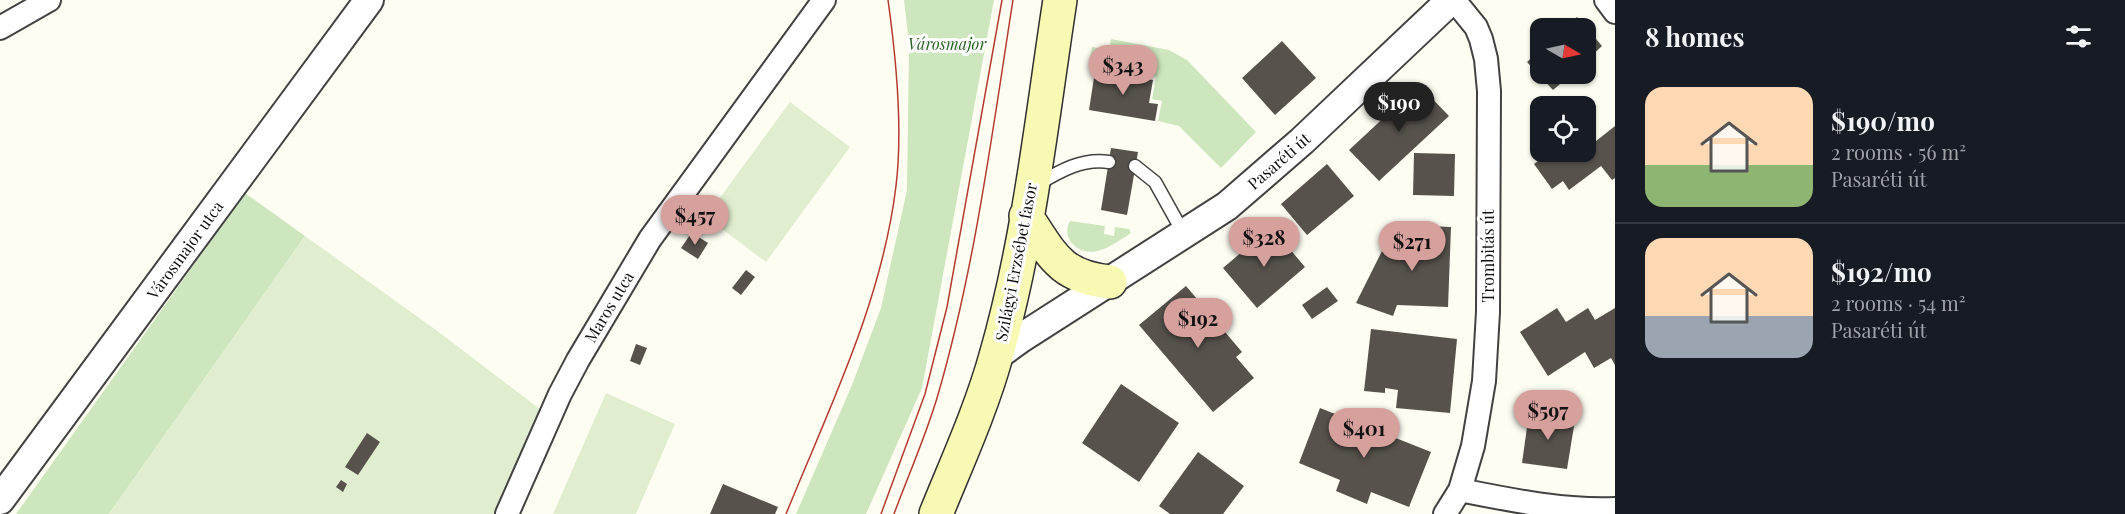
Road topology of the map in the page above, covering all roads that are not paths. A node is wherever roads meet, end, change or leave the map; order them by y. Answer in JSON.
{"nodes":[{"id":1,"x":49,"y":0,"type":"edge"},
{"id":2,"x":369,"y":0,"type":"edge"},
{"id":3,"x":824,"y":0,"type":"edge"},
{"id":4,"x":1060,"y":0,"type":"edge"},
{"id":5,"x":1453,"y":0,"type":"edge"},
{"id":6,"x":1606,"y":0,"type":"edge"},
{"id":7,"x":1615,"y":12,"type":"edge"},
{"id":8,"x":0,"y":28,"type":"edge"},
{"id":9,"x":1109,"y":162,"type":"dead end"},
{"id":10,"x":1136,"y":166,"type":"dead end"},
{"id":11,"x":1029,"y":202,"type":"junction"},
{"id":12,"x":1184,"y":234,"type":"junction"},
{"id":13,"x":1110,"y":282,"type":"junction"},
{"id":14,"x":996,"y":356,"type":"junction"},
{"id":15,"x":1460,"y":490,"type":"junction"},
{"id":16,"x":0,"y":500,"type":"edge"},
{"id":17,"x":1615,"y":508,"type":"edge"},
{"id":18,"x":507,"y":514,"type":"edge"},
{"id":19,"x":936,"y":514,"type":"edge"},
{"id":20,"x":1445,"y":514,"type":"edge"}],
"edges":[{"from":1,"to":8,"type":"street"},
{"from":2,"to":16,"type":"street","name":"Városmajor utca"},
{"from":3,"to":18,"type":"street","name":"Maros utca"},
{"from":4,"to":11,"type":"main road","name":"Szilágyi Erzsébet fasor"},
{"from":5,"to":12,"type":"street","name":"Pasaréti út"},
{"from":5,"to":15,"type":"street","name":"Trombitás út"},
{"from":6,"to":7,"type":"street"},
{"from":9,"to":11,"type":"lane"},
{"from":10,"to":12,"type":"lane"},
{"from":11,"to":13,"type":"main road"},
{"from":11,"to":14,"type":"main road","name":"Szilágyi Erzsébet fasor"},
{"from":12,"to":13,"type":"street","name":"Pasaréti út"},
{"from":13,"to":14,"type":"street","name":"Pasaréti út"},
{"from":14,"to":19,"type":"main road","name":"Szilágyi Erzsébet fasor"},
{"from":15,"to":17,"type":"street"},
{"from":15,"to":20,"type":"street","name":"Trombitás út"}]}
